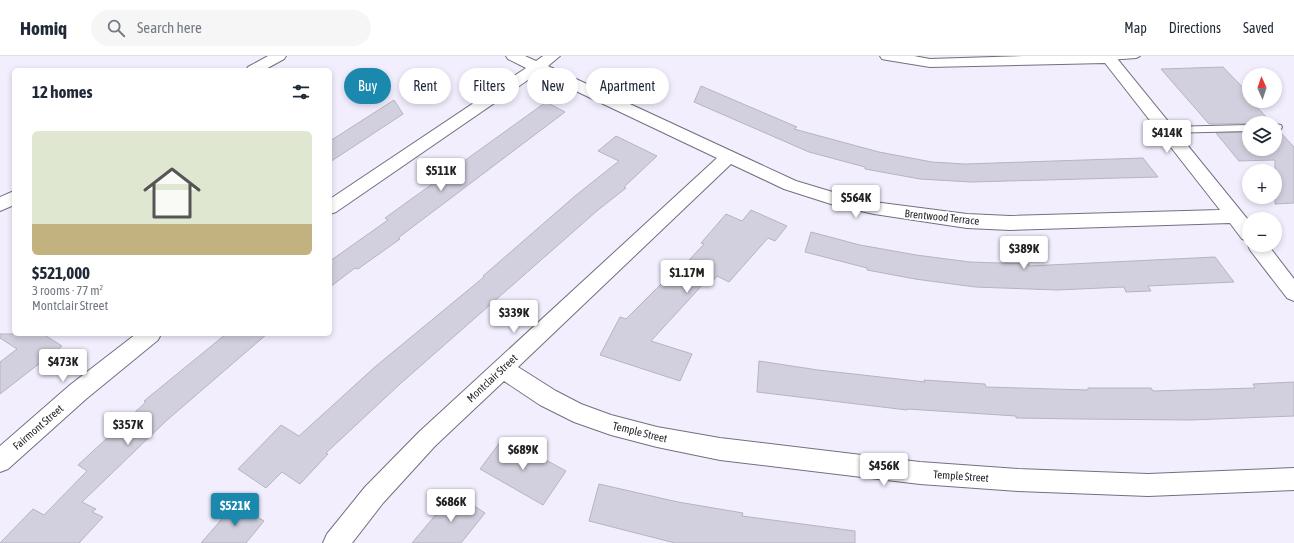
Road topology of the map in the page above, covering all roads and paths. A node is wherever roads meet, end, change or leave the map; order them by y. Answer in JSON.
{"nodes":[{"id":1,"x":279,"y":56,"type":"edge"},
{"id":2,"x":513,"y":56,"type":"edge"},
{"id":3,"x":553,"y":56,"type":"edge"},
{"id":4,"x":887,"y":56,"type":"edge"},
{"id":5,"x":1136,"y":56,"type":"edge"},
{"id":6,"x":1108,"y":57,"type":"edge"},
{"id":7,"x":536,"y":67,"type":"junction"},
{"id":8,"x":257,"y":68,"type":"edge"},
{"id":9,"x":1242,"y":128,"type":"edge"},
{"id":10,"x":1166,"y":130,"type":"junction"},
{"id":11,"x":728,"y":157,"type":"junction"},
{"id":12,"x":12,"y":199,"type":"edge"},
{"id":13,"x":0,"y":205,"type":"edge"},
{"id":14,"x":332,"y":207,"type":"edge"},
{"id":15,"x":1235,"y":216,"type":"junction"},
{"id":16,"x":1242,"y":225,"type":"edge"},
{"id":17,"x":1262,"y":252,"type":"edge"},
{"id":18,"x":1294,"y":293,"type":"edge"},
{"id":19,"x":148,"y":336,"type":"edge"},
{"id":20,"x":502,"y":368,"type":"junction"},
{"id":21,"x":0,"y":461,"type":"edge"},
{"id":22,"x":1294,"y":479,"type":"edge"},
{"id":23,"x":336,"y":543,"type":"edge"}],
"edges":[{"from":1,"to":8,"type":"street"},
{"from":2,"to":7,"type":"street","name":"Brentwood Terrace"},
{"from":3,"to":7,"type":"street"},
{"from":4,"to":6,"type":"street"},
{"from":5,"to":6,"type":"lane"},
{"from":6,"to":10,"type":"street"},
{"from":7,"to":11,"type":"street","name":"Brentwood Terrace"},
{"from":7,"to":14,"type":"street"},
{"from":9,"to":10,"type":"lane"},
{"from":10,"to":15,"type":"street"},
{"from":11,"to":15,"type":"street","name":"Brentwood Terrace"},
{"from":11,"to":20,"type":"street","name":"Montclair Street"},
{"from":12,"to":13,"type":"street"},
{"from":15,"to":16,"type":"street"},
{"from":17,"to":18,"type":"street"},
{"from":19,"to":21,"type":"street","name":"Fairmont Street"},
{"from":20,"to":22,"type":"street","name":"Temple Street"},
{"from":20,"to":23,"type":"street","name":"Montclair Street"}]}
